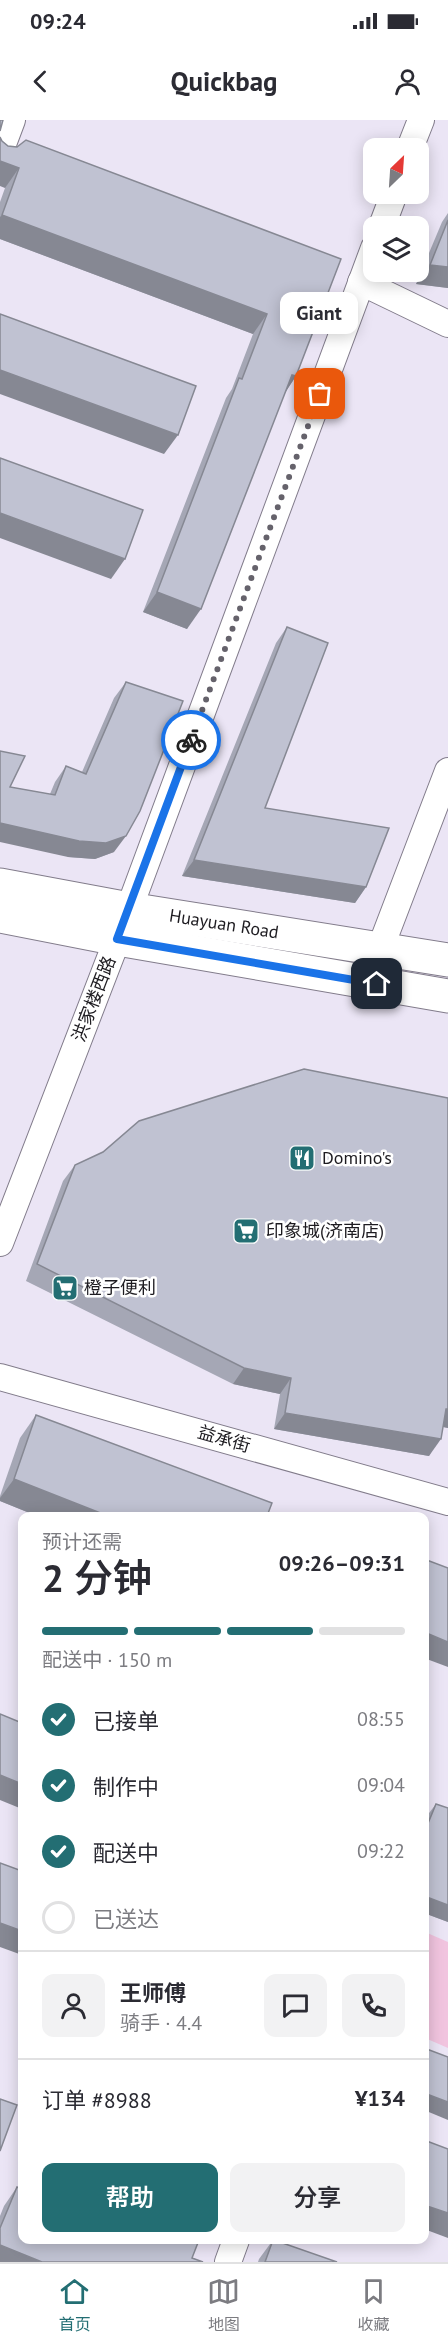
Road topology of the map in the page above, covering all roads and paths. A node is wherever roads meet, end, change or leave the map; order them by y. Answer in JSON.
{"nodes":[{"id":1,"x":12,"y":120,"type":"edge"},
{"id":2,"x":421,"y":120,"type":"edge"},
{"id":3,"x":414,"y":138,"type":"edge"},
{"id":4,"x":0,"y":152,"type":"edge"},
{"id":5,"x":363,"y":277,"type":"edge"},
{"id":6,"x":361,"y":282,"type":"junction"},
{"id":7,"x":448,"y":324,"type":"edge"},
{"id":8,"x":448,"y":771,"type":"edge"},
{"id":9,"x":0,"y":885,"type":"edge"},
{"id":10,"x":129,"y":909,"type":"junction"},
{"id":11,"x":0,"y":916,"type":"edge"},
{"id":12,"x":117,"y":939,"type":"junction"},
{"id":13,"x":380,"y":949,"type":"junction"},
{"id":14,"x":448,"y":960,"type":"edge"},
{"id":15,"x":448,"y":996,"type":"edge"},
{"id":16,"x":0,"y":1243,"type":"edge"},
{"id":17,"x":0,"y":1377,"type":"edge"},
{"id":18,"x":448,"y":1502,"type":"edge"},
{"id":19,"x":235,"y":2244,"type":"edge"},
{"id":20,"x":228,"y":2262,"type":"edge"}],
"edges":[{"from":1,"to":4,"type":"street"},
{"from":2,"to":3,"type":"street"},
{"from":5,"to":6,"type":"street","name":"洪家楼西路"},
{"from":6,"to":7,"type":"street"},
{"from":6,"to":10,"type":"street","name":"洪家楼西路"},
{"from":8,"to":13,"type":"street"},
{"from":9,"to":10,"type":"main road","name":"Huayuan Road"},
{"from":10,"to":12,"type":"street","name":"洪家楼西路"},
{"from":10,"to":13,"type":"main road","name":"Huayuan Road"},
{"from":11,"to":12,"type":"main road","name":"Huayuan Road"},
{"from":12,"to":15,"type":"main road","name":"Huayuan Road"},
{"from":12,"to":16,"type":"street","name":"洪家楼西路"},
{"from":13,"to":14,"type":"main road","name":"Huayuan Road"},
{"from":17,"to":18,"type":"street","name":"益承街"},
{"from":19,"to":20,"type":"street"}]}
